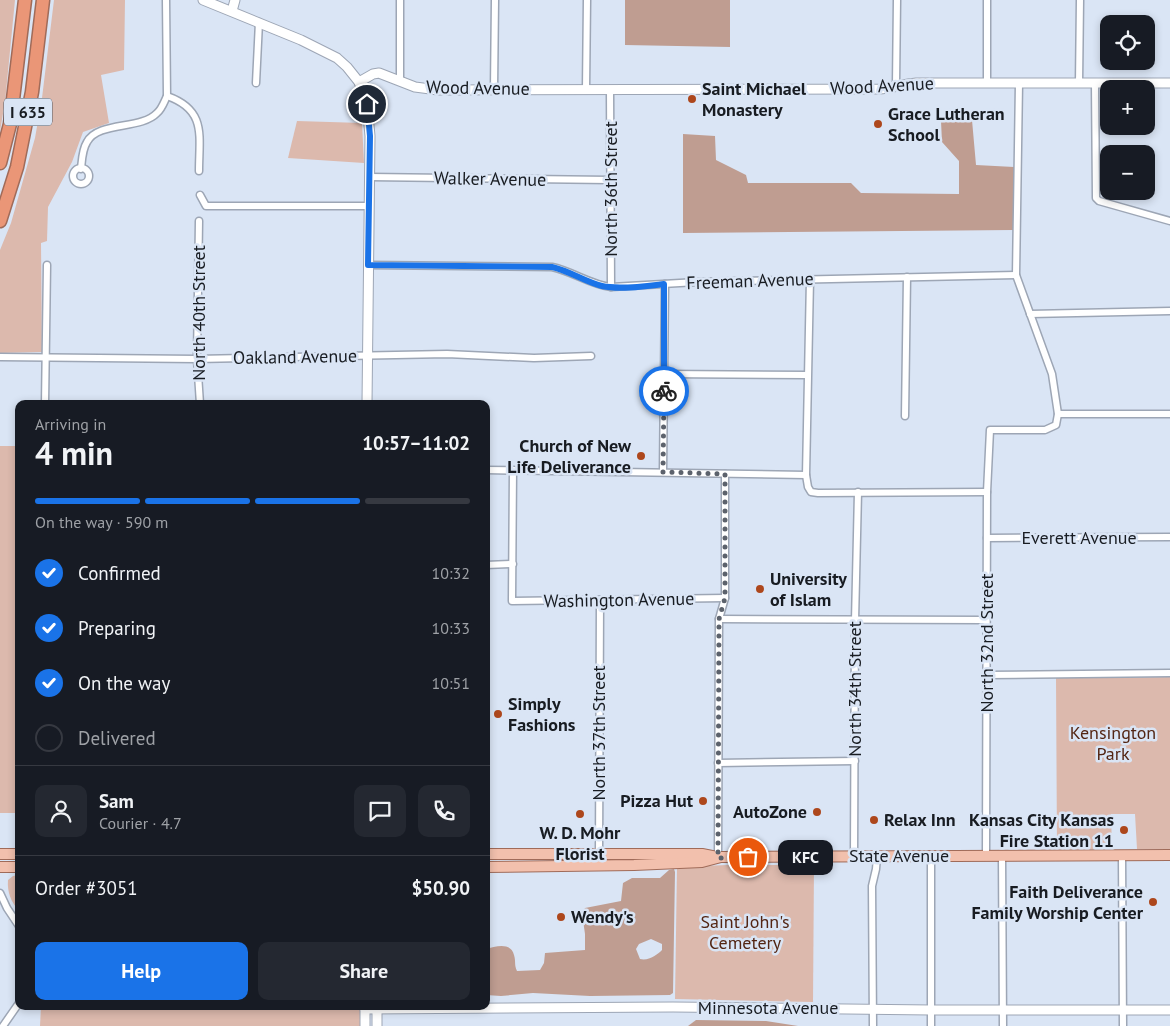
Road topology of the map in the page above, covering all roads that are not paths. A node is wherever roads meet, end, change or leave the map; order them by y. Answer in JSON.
{"nodes":[{"id":1,"x":24,"y":0,"type":"edge"},
{"id":2,"x":43,"y":0,"type":"edge"},
{"id":3,"x":166,"y":0,"type":"edge"},
{"id":4,"x":203,"y":0,"type":"edge"},
{"id":5,"x":235,"y":0,"type":"edge"},
{"id":6,"x":400,"y":0,"type":"edge"},
{"id":7,"x":495,"y":0,"type":"edge"},
{"id":8,"x":587,"y":0,"type":"edge"},
{"id":9,"x":896,"y":0,"type":"edge"},
{"id":10,"x":987,"y":0,"type":"edge"},
{"id":11,"x":1080,"y":0,"type":"edge"},
{"id":12,"x":232,"y":11,"type":"junction"},
{"id":13,"x":259,"y":22,"type":"junction"},
{"id":14,"x":400,"y":81,"type":"junction"},
{"id":15,"x":359,"y":82,"type":"junction"},
{"id":16,"x":256,"y":83,"type":"dead end"},
{"id":17,"x":987,"y":83,"type":"junction"},
{"id":18,"x":1019,"y":83,"type":"junction"},
{"id":19,"x":1079,"y":83,"type":"junction"},
{"id":20,"x":1095,"y":83,"type":"junction"},
{"id":21,"x":1170,"y":83,"type":"edge"},
{"id":22,"x":896,"y":85,"type":"junction"},
{"id":23,"x":494,"y":89,"type":"junction"},
{"id":24,"x":586,"y":89,"type":"junction"},
{"id":25,"x":610,"y":90,"type":"junction"},
{"id":26,"x":167,"y":96,"type":"junction"},
{"id":27,"x":0,"y":163,"type":"edge"},
{"id":28,"x":81,"y":169,"type":"dead end"},
{"id":29,"x":200,"y":171,"type":"dead end"},
{"id":30,"x":369,"y":177,"type":"junction"},
{"id":31,"x":610,"y":180,"type":"junction"},
{"id":32,"x":200,"y":195,"type":"dead end"},
{"id":33,"x":369,"y":206,"type":"junction"},
{"id":34,"x":0,"y":221,"type":"edge"},
{"id":35,"x":199,"y":221,"type":"dead end"},
{"id":36,"x":1170,"y":221,"type":"edge"},
{"id":37,"x":47,"y":265,"type":"dead end"},
{"id":38,"x":368,"y":265,"type":"junction"},
{"id":39,"x":1016,"y":275,"type":"junction"},
{"id":40,"x":907,"y":277,"type":"junction"},
{"id":41,"x":810,"y":280,"type":"junction"},
{"id":42,"x":664,"y":284,"type":"junction"},
{"id":43,"x":611,"y":287,"type":"junction"},
{"id":44,"x":1170,"y":310,"type":"edge"},
{"id":45,"x":1030,"y":314,"type":"junction"},
{"id":46,"x":368,"y":355,"type":"junction"},
{"id":47,"x":591,"y":356,"type":"dead end"},
{"id":48,"x":0,"y":357,"type":"edge"},
{"id":49,"x":45,"y":357,"type":"junction"},
{"id":50,"x":197,"y":359,"type":"junction"},
{"id":51,"x":665,"y":374,"type":"junction"},
{"id":52,"x":807,"y":375,"type":"junction"},
{"id":53,"x":45,"y":400,"type":"edge"},
{"id":54,"x":200,"y":400,"type":"edge"},
{"id":55,"x":367,"y":400,"type":"edge"},
{"id":56,"x":1058,"y":414,"type":"junction"},
{"id":57,"x":1170,"y":414,"type":"edge"},
{"id":58,"x":905,"y":416,"type":"dead end"},
{"id":59,"x":490,"y":470,"type":"edge"},
{"id":60,"x":513,"y":470,"type":"junction"},
{"id":61,"x":663,"y":472,"type":"junction"},
{"id":62,"x":725,"y":474,"type":"junction"},
{"id":63,"x":806,"y":475,"type":"junction"},
{"id":64,"x":858,"y":492,"type":"junction"},
{"id":65,"x":987,"y":492,"type":"junction"},
{"id":66,"x":1170,"y":537,"type":"edge"},
{"id":67,"x":987,"y":538,"type":"junction"},
{"id":68,"x":513,"y":564,"type":"junction"},
{"id":69,"x":490,"y":565,"type":"edge"},
{"id":70,"x":725,"y":598,"type":"junction"},
{"id":71,"x":600,"y":600,"type":"junction"},
{"id":72,"x":719,"y":619,"type":"junction"},
{"id":73,"x":986,"y":620,"type":"junction"},
{"id":74,"x":855,"y":621,"type":"junction"},
{"id":75,"x":1170,"y":673,"type":"edge"},
{"id":76,"x":986,"y":675,"type":"junction"},
{"id":77,"x":855,"y":761,"type":"junction"},
{"id":78,"x":718,"y":763,"type":"junction"},
{"id":79,"x":599,"y":853,"type":"junction"},
{"id":80,"x":0,"y":854,"type":"edge"},
{"id":81,"x":15,"y":854,"type":"edge"},
{"id":82,"x":490,"y":854,"type":"edge"},
{"id":83,"x":1170,"y":855,"type":"edge"},
{"id":84,"x":877,"y":856,"type":"junction"},
{"id":85,"x":932,"y":856,"type":"junction"},
{"id":86,"x":986,"y":856,"type":"junction"},
{"id":87,"x":1002,"y":856,"type":"junction"},
{"id":88,"x":1122,"y":856,"type":"junction"},
{"id":89,"x":854,"y":857,"type":"junction"},
{"id":90,"x":718,"y":858,"type":"junction"},
{"id":91,"x":599,"y":866,"type":"junction"},
{"id":92,"x":0,"y":867,"type":"edge"},
{"id":93,"x":15,"y":867,"type":"edge"},
{"id":94,"x":490,"y":867,"type":"edge"},
{"id":95,"x":0,"y":894,"type":"edge"},
{"id":96,"x":15,"y":920,"type":"edge"},
{"id":97,"x":490,"y":1007,"type":"edge"},
{"id":98,"x":15,"y":1009,"type":"edge"},
{"id":99,"x":873,"y":1009,"type":"junction"},
{"id":100,"x":365,"y":1010,"type":"edge"},
{"id":101,"x":377,"y":1010,"type":"edge"},
{"id":102,"x":931,"y":1010,"type":"junction"},
{"id":103,"x":1003,"y":1010,"type":"junction"},
{"id":104,"x":1123,"y":1010,"type":"junction"},
{"id":105,"x":1170,"y":1010,"type":"edge"},
{"id":106,"x":3,"y":1026,"type":"edge"},
{"id":107,"x":365,"y":1026,"type":"edge"},
{"id":108,"x":377,"y":1026,"type":"edge"},
{"id":109,"x":873,"y":1026,"type":"edge"},
{"id":110,"x":931,"y":1026,"type":"edge"},
{"id":111,"x":1003,"y":1026,"type":"edge"},
{"id":112,"x":1123,"y":1026,"type":"edge"}],
"edges":[{"from":1,"to":27,"type":"highway","number":"I 635"},
{"from":2,"to":34,"type":"highway","number":"I 635"},
{"from":3,"to":26,"type":"street"},
{"from":4,"to":12,"type":"main road"},
{"from":5,"to":12,"type":"main road"},
{"from":6,"to":14,"type":"street"},
{"from":7,"to":23,"type":"street"},
{"from":8,"to":24,"type":"street"},
{"from":9,"to":22,"type":"street"},
{"from":10,"to":17,"type":"street"},
{"from":11,"to":19,"type":"street"},
{"from":12,"to":13,"type":"main road"},
{"from":13,"to":15,"type":"main road"},
{"from":13,"to":16,"type":"street"},
{"from":14,"to":15,"type":"main road","name":"Wood Avenue"},
{"from":14,"to":23,"type":"main road","name":"Wood Avenue"},
{"from":15,"to":30,"type":"main road"},
{"from":17,"to":18,"type":"main road","name":"Wood Avenue"},
{"from":17,"to":22,"type":"main road","name":"Wood Avenue"},
{"from":18,"to":19,"type":"main road","name":"Wood Avenue"},
{"from":18,"to":39,"type":"street"},
{"from":19,"to":20,"type":"main road","name":"Wood Avenue"},
{"from":20,"to":21,"type":"main road","name":"Wood Avenue"},
{"from":20,"to":36,"type":"street"},
{"from":22,"to":25,"type":"main road","name":"Wood Avenue"},
{"from":23,"to":24,"type":"main road","name":"Wood Avenue"},
{"from":24,"to":25,"type":"main road","name":"Wood Avenue"},
{"from":25,"to":31,"type":"street","name":"North 36th Street"},
{"from":26,"to":28,"type":"street"},
{"from":26,"to":29,"type":"street"},
{"from":30,"to":31,"type":"street","name":"Walker Avenue"},
{"from":30,"to":33,"type":"main road"},
{"from":31,"to":43,"type":"street","name":"North 36th Street"},
{"from":32,"to":33,"type":"street"},
{"from":33,"to":38,"type":"main road"},
{"from":35,"to":50,"type":"street","name":"North 40th Street"},
{"from":37,"to":49,"type":"street"},
{"from":38,"to":43,"type":"street","name":"Freeman Avenue"},
{"from":38,"to":46,"type":"main road"},
{"from":39,"to":40,"type":"street","name":"Freeman Avenue"},
{"from":39,"to":45,"type":"street"},
{"from":40,"to":41,"type":"street","name":"Freeman Avenue"},
{"from":40,"to":58,"type":"street"},
{"from":41,"to":42,"type":"street","name":"Freeman Avenue"},
{"from":41,"to":52,"type":"street"},
{"from":42,"to":43,"type":"street","name":"Freeman Avenue"},
{"from":42,"to":51,"type":"street"},
{"from":44,"to":45,"type":"street"},
{"from":45,"to":56,"type":"street"},
{"from":46,"to":47,"type":"street","name":"Oakland Avenue"},
{"from":46,"to":50,"type":"street","name":"Oakland Avenue"},
{"from":46,"to":55,"type":"main road"},
{"from":48,"to":49,"type":"street","name":"Oakland Avenue"},
{"from":49,"to":50,"type":"street","name":"Oakland Avenue"},
{"from":49,"to":53,"type":"street"},
{"from":50,"to":54,"type":"street","name":"North 40th Street"},
{"from":51,"to":52,"type":"street"},
{"from":51,"to":61,"type":"street"},
{"from":52,"to":63,"type":"street"},
{"from":56,"to":57,"type":"street"},
{"from":56,"to":65,"type":"street","name":"North 32nd Street"},
{"from":59,"to":60,"type":"street"},
{"from":60,"to":61,"type":"street"},
{"from":60,"to":68,"type":"street"},
{"from":61,"to":62,"type":"street"},
{"from":62,"to":63,"type":"street"},
{"from":62,"to":70,"type":"street"},
{"from":63,"to":64,"type":"street"},
{"from":64,"to":65,"type":"street"},
{"from":64,"to":74,"type":"street","name":"North 34th Street"},
{"from":65,"to":67,"type":"street","name":"North 32nd Street"},
{"from":66,"to":67,"type":"street","name":"Everett Avenue"},
{"from":67,"to":73,"type":"street","name":"North 32nd Street"},
{"from":68,"to":69,"type":"street"},
{"from":68,"to":71,"type":"street","name":"Washington Avenue"},
{"from":70,"to":71,"type":"street","name":"Washington Avenue"},
{"from":70,"to":72,"type":"street"},
{"from":71,"to":79,"type":"street","name":"North 37th Street"},
{"from":72,"to":74,"type":"street","name":"Washington Avenue"},
{"from":72,"to":78,"type":"street"},
{"from":73,"to":74,"type":"street","name":"Washington Avenue"},
{"from":73,"to":76,"type":"street","name":"North 32nd Street"},
{"from":74,"to":77,"type":"street","name":"North 34th Street"},
{"from":75,"to":76,"type":"street"},
{"from":76,"to":86,"type":"street","name":"North 32nd Street"},
{"from":77,"to":78,"type":"street"},
{"from":77,"to":89,"type":"street","name":"North 34th Street"},
{"from":78,"to":90,"type":"street"},
{"from":79,"to":82,"type":"main road","name":"State Avenue"},
{"from":79,"to":90,"type":"main road","name":"State Avenue"},
{"from":79,"to":91,"type":"street","name":"North 37th Street"},
{"from":80,"to":81,"type":"main road"},
{"from":83,"to":88,"type":"main road","name":"State Avenue"},
{"from":84,"to":85,"type":"main road","name":"State Avenue"},
{"from":84,"to":89,"type":"main road","name":"State Avenue"},
{"from":84,"to":99,"type":"street"},
{"from":85,"to":86,"type":"main road","name":"State Avenue"},
{"from":85,"to":102,"type":"street"},
{"from":86,"to":87,"type":"main road","name":"State Avenue"},
{"from":87,"to":88,"type":"main road","name":"State Avenue"},
{"from":87,"to":103,"type":"street"},
{"from":88,"to":104,"type":"street"},
{"from":89,"to":90,"type":"main road","name":"State Avenue"},
{"from":90,"to":91,"type":"main road","name":"State Avenue"},
{"from":91,"to":94,"type":"main road","name":"State Avenue"},
{"from":92,"to":93,"type":"main road"},
{"from":95,"to":96,"type":"street"},
{"from":97,"to":99,"type":"main road","name":"Minnesota Avenue"},
{"from":98,"to":106,"type":"street"},
{"from":99,"to":102,"type":"main road","name":"Minnesota Avenue"},
{"from":99,"to":109,"type":"street"},
{"from":100,"to":107,"type":"main road"},
{"from":101,"to":108,"type":"main road"},
{"from":102,"to":103,"type":"main road","name":"Minnesota Avenue"},
{"from":102,"to":110,"type":"street"},
{"from":103,"to":104,"type":"main road","name":"Minnesota Avenue"},
{"from":103,"to":111,"type":"street"},
{"from":104,"to":105,"type":"main road","name":"Minnesota Avenue"},
{"from":104,"to":112,"type":"street"}]}
